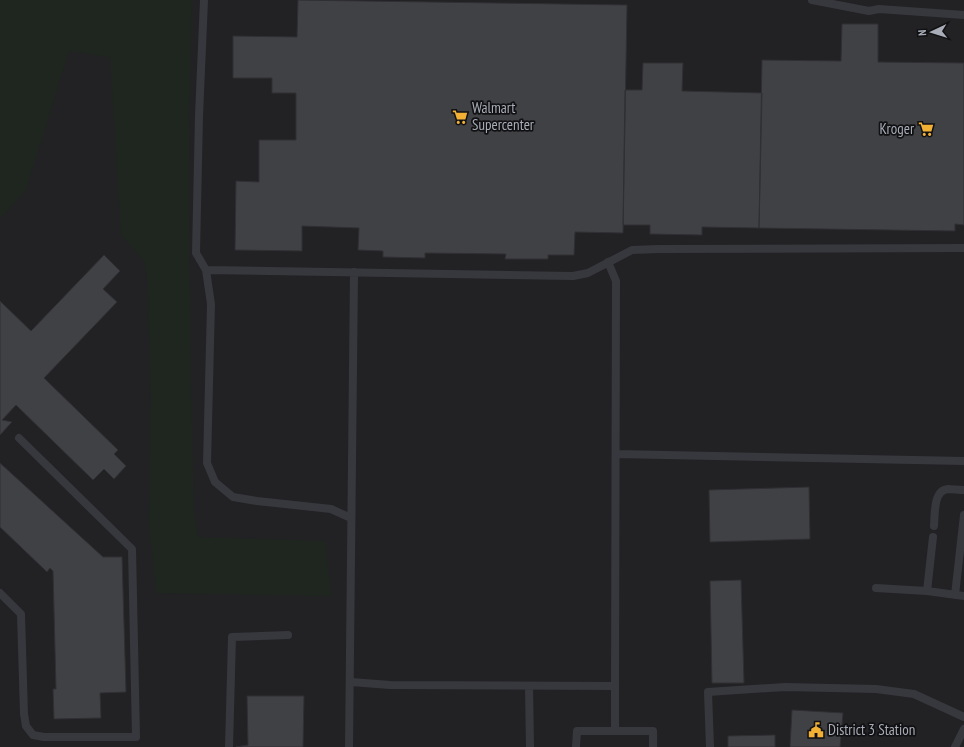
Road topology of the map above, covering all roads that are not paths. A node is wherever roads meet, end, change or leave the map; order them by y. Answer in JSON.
{"nodes":[{"id":1,"x":204,"y":0,"type":"edge"},
{"id":2,"x":812,"y":0,"type":"edge"},
{"id":3,"x":964,"y":15,"type":"edge"},
{"id":4,"x":964,"y":248,"type":"edge"},
{"id":5,"x":608,"y":262,"type":"junction"},
{"id":6,"x":206,"y":270,"type":"junction"},
{"id":7,"x":354,"y":272,"type":"junction"},
{"id":8,"x":19,"y":438,"type":"dead end"},
{"id":9,"x":616,"y":454,"type":"junction"},
{"id":10,"x":964,"y":461,"type":"edge"},
{"id":11,"x":964,"y":490,"type":"edge"},
{"id":12,"x":964,"y":515,"type":"edge"},
{"id":13,"x":351,"y":518,"type":"junction"},
{"id":14,"x":934,"y":526,"type":"dead end"},
{"id":15,"x":933,"y":537,"type":"dead end"},
{"id":16,"x":876,"y":588,"type":"dead end"},
{"id":17,"x":927,"y":591,"type":"junction"},
{"id":18,"x":0,"y":593,"type":"edge"},
{"id":19,"x":955,"y":595,"type":"junction"},
{"id":20,"x":964,"y":596,"type":"edge"},
{"id":21,"x":288,"y":635,"type":"dead end"},
{"id":22,"x":351,"y":682,"type":"junction"},
{"id":23,"x":529,"y":686,"type":"junction"},
{"id":24,"x":615,"y":686,"type":"junction"},
{"id":25,"x":964,"y":717,"type":"edge"},
{"id":26,"x":964,"y":729,"type":"edge"},
{"id":27,"x":615,"y":731,"type":"junction"},
{"id":28,"x":229,"y":747,"type":"edge"},
{"id":29,"x":349,"y":747,"type":"edge"},
{"id":30,"x":530,"y":747,"type":"edge"},
{"id":31,"x":576,"y":747,"type":"edge"},
{"id":32,"x":654,"y":747,"type":"edge"},
{"id":33,"x":710,"y":747,"type":"edge"},
{"id":34,"x":954,"y":747,"type":"edge"}],
"edges":[{"from":1,"to":6,"type":"lane"},
{"from":2,"to":3,"type":"lane"},
{"from":4,"to":5,"type":"lane"},
{"from":5,"to":7,"type":"lane"},
{"from":5,"to":9,"type":"lane"},
{"from":6,"to":7,"type":"lane"},
{"from":6,"to":13,"type":"lane"},
{"from":7,"to":13,"type":"lane"},
{"from":8,"to":18,"type":"lane"},
{"from":9,"to":10,"type":"lane"},
{"from":9,"to":24,"type":"lane"},
{"from":11,"to":14,"type":"lane"},
{"from":12,"to":19,"type":"lane"},
{"from":13,"to":22,"type":"lane"},
{"from":15,"to":17,"type":"lane"},
{"from":16,"to":17,"type":"lane"},
{"from":17,"to":19,"type":"lane"},
{"from":19,"to":20,"type":"lane"},
{"from":21,"to":28,"type":"lane"},
{"from":22,"to":23,"type":"lane"},
{"from":22,"to":29,"type":"lane"},
{"from":23,"to":24,"type":"lane"},
{"from":23,"to":30,"type":"lane"},
{"from":24,"to":27,"type":"lane"},
{"from":25,"to":33,"type":"lane"},
{"from":26,"to":34,"type":"lane"},
{"from":27,"to":31,"type":"lane"},
{"from":27,"to":32,"type":"lane"}]}
